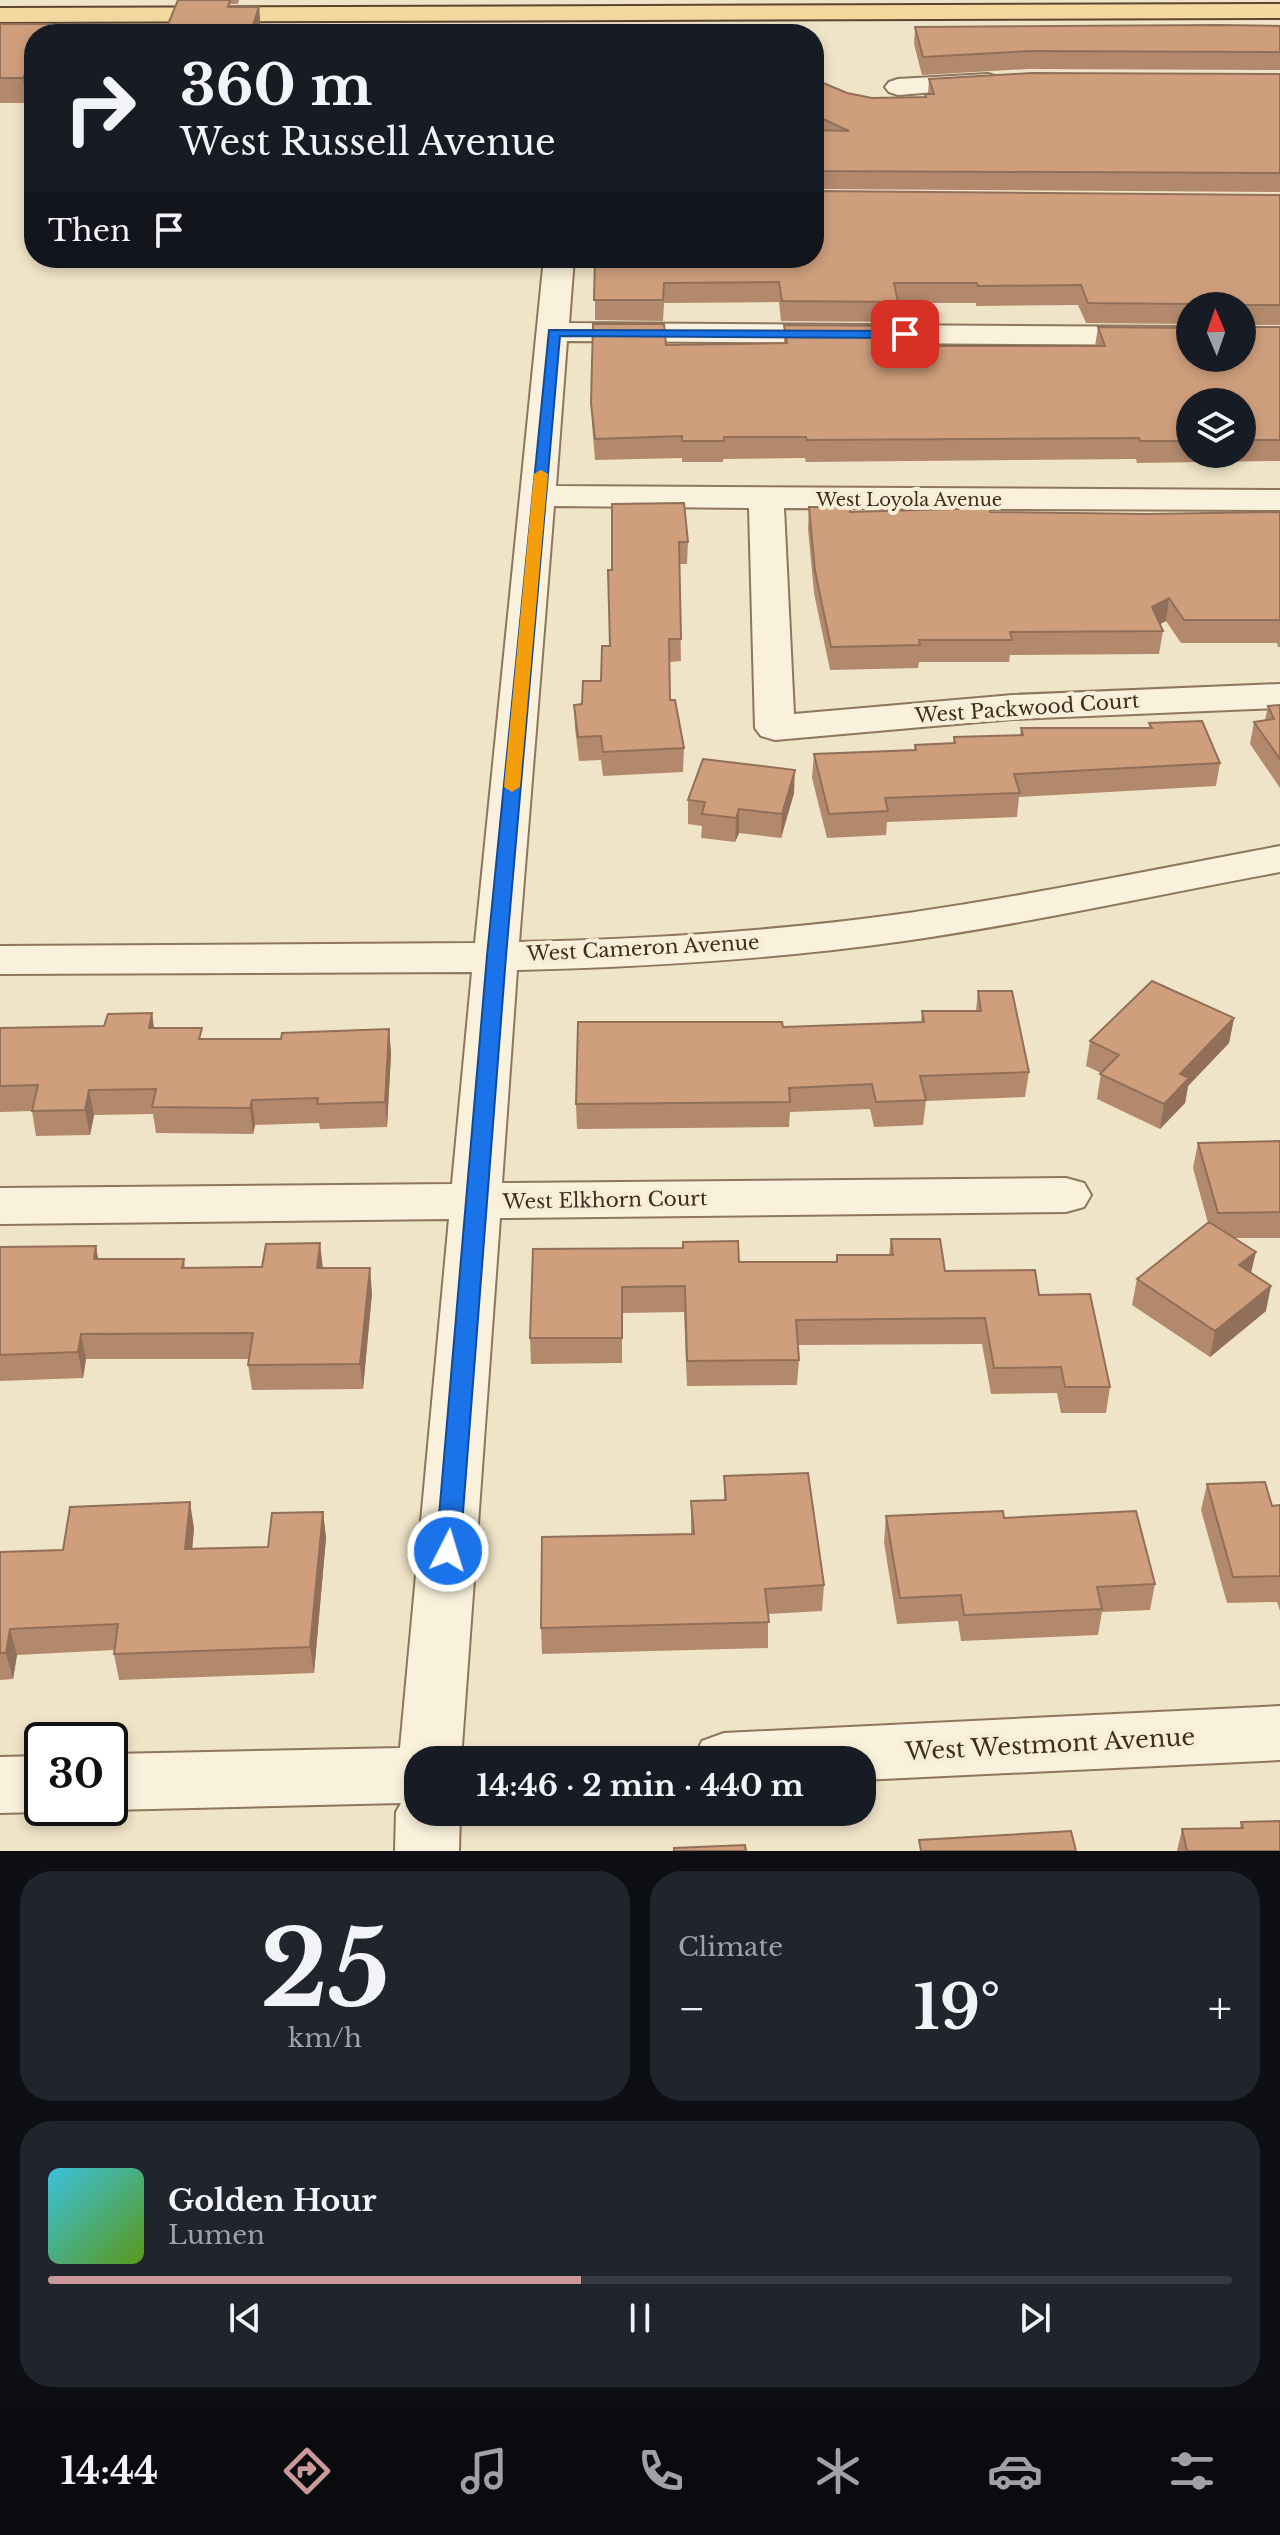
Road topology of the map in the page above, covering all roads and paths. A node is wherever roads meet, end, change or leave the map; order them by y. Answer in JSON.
{"nodes":[{"id":1,"x":403,"y":0,"type":"edge"},
{"id":2,"x":1280,"y":11,"type":"edge"},
{"id":3,"x":0,"y":15,"type":"edge"},
{"id":4,"x":140,"y":15,"type":"junction"},
{"id":5,"x":1014,"y":81,"type":"edge"},
{"id":6,"x":898,"y":87,"type":"dead end"},
{"id":7,"x":558,"y":268,"type":"edge"},
{"id":8,"x":554,"y":332,"type":"junction"},
{"id":9,"x":1176,"y":336,"type":"edge"},
{"id":10,"x":539,"y":496,"type":"junction"},
{"id":11,"x":766,"y":499,"type":"junction"},
{"id":12,"x":1280,"y":500,"type":"edge"},
{"id":13,"x":1280,"y":696,"type":"edge"},
{"id":14,"x":1280,"y":859,"type":"edge"},
{"id":15,"x":496,"y":956,"type":"junction"},
{"id":16,"x":0,"y":960,"type":"edge"},
{"id":17,"x":1066,"y":1195,"type":"dead end"},
{"id":18,"x":477,"y":1201,"type":"junction"},
{"id":19,"x":0,"y":1206,"type":"edge"},
{"id":20,"x":1280,"y":1733,"type":"edge"},
{"id":21,"x":431,"y":1746,"type":"edge"},
{"id":22,"x":876,"y":1753,"type":"edge"},
{"id":23,"x":404,"y":1775,"type":"edge"},
{"id":24,"x":128,"y":1782,"type":"edge"},
{"id":25,"x":24,"y":1784,"type":"edge"},
{"id":26,"x":0,"y":1785,"type":"edge"},
{"id":27,"x":428,"y":1826,"type":"edge"},
{"id":28,"x":427,"y":1851,"type":"edge"}],
"edges":[{"from":1,"to":4,"type":"main road"},
{"from":2,"to":4,"type":"main road"},
{"from":3,"to":4,"type":"main road"},
{"from":5,"to":6,"type":"street"},
{"from":7,"to":8,"type":"street"},
{"from":8,"to":9,"type":"street"},
{"from":8,"to":10,"type":"street"},
{"from":10,"to":11,"type":"street","name":"West Loyola Avenue"},
{"from":10,"to":15,"type":"street"},
{"from":11,"to":12,"type":"street","name":"West Loyola Avenue"},
{"from":11,"to":13,"type":"street","name":"West Packwood Court"},
{"from":14,"to":15,"type":"street","name":"West Cameron Avenue"},
{"from":15,"to":16,"type":"street","name":"West Cameron Avenue"},
{"from":15,"to":18,"type":"street"},
{"from":17,"to":18,"type":"street","name":"West Elkhorn Court"},
{"from":18,"to":19,"type":"street","name":"West Elkhorn Court"},
{"from":18,"to":21,"type":"street"},
{"from":20,"to":22,"type":"street","name":"West Westmont Avenue"},
{"from":23,"to":24,"type":"street"},
{"from":25,"to":26,"type":"street"},
{"from":27,"to":28,"type":"street"}]}
